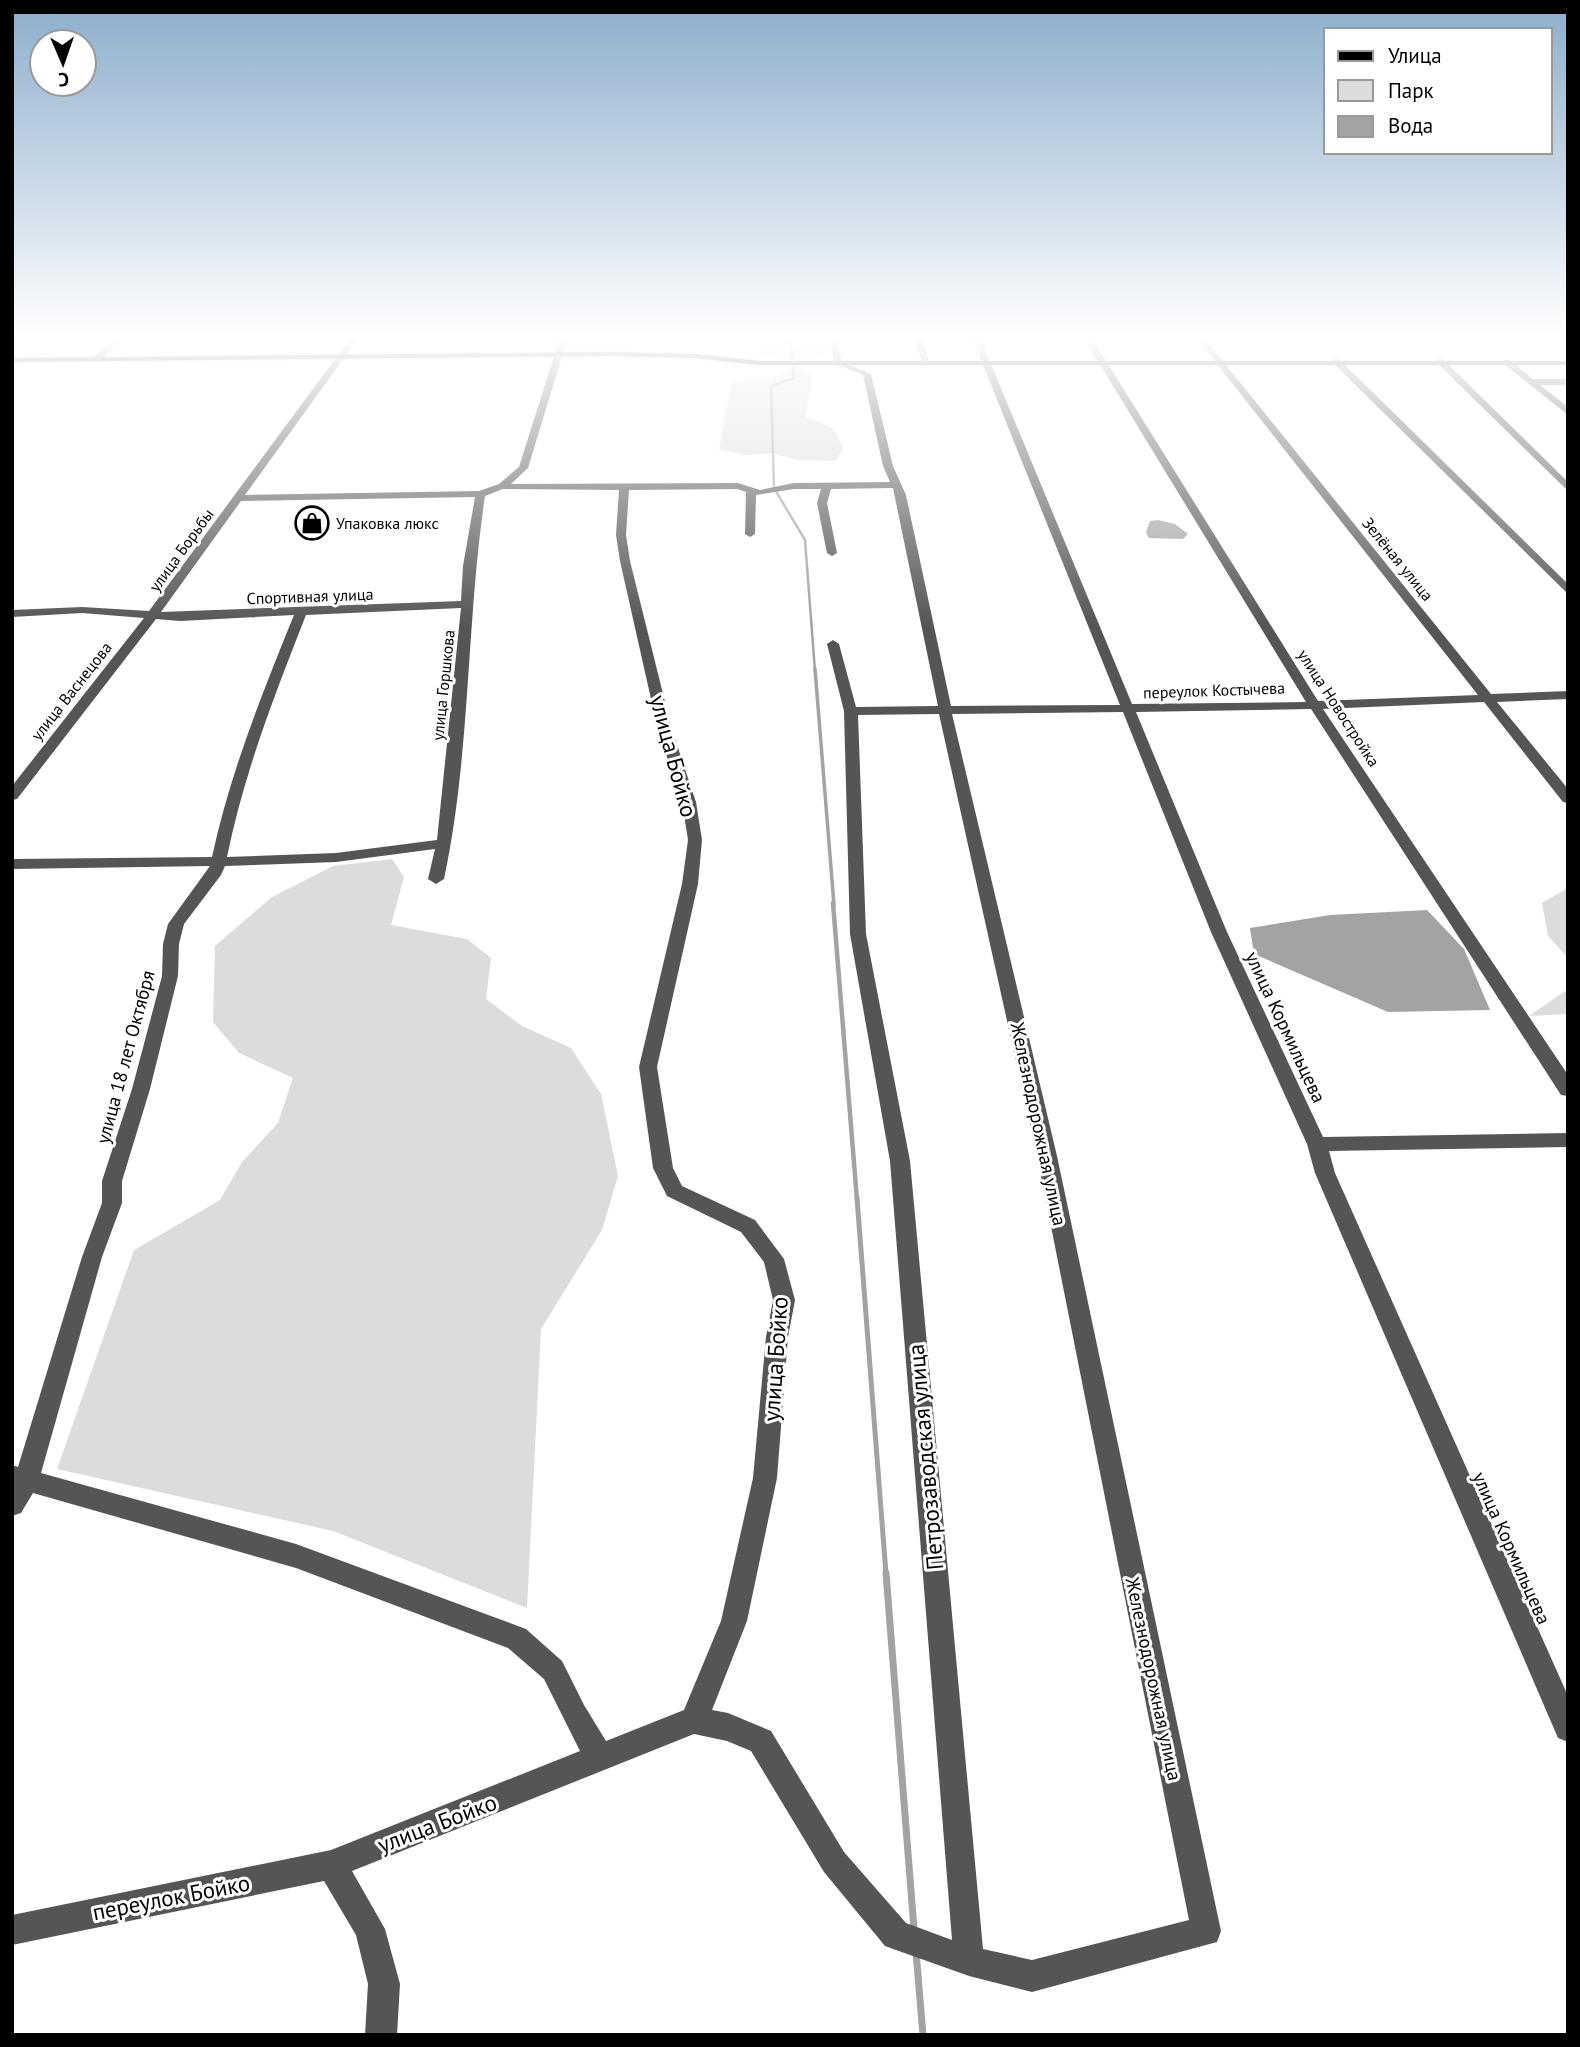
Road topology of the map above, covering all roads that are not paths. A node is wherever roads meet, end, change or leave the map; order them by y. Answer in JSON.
{"nodes":[{"id":1,"x":283,"y":436,"type":"edge"},
{"id":2,"x":533,"y":436,"type":"edge"},
{"id":3,"x":881,"y":436,"type":"edge"},
{"id":4,"x":1017,"y":436,"type":"edge"},
{"id":5,"x":1148,"y":436,"type":"edge"},
{"id":6,"x":1279,"y":436,"type":"edge"},
{"id":7,"x":1411,"y":436,"type":"edge"},
{"id":8,"x":1515,"y":436,"type":"edge"},
{"id":9,"x":895,"y":485,"type":"junction"},
{"id":10,"x":502,"y":486,"type":"junction"},
{"id":11,"x":827,"y":486,"type":"junction"},
{"id":12,"x":624,"y":487,"type":"junction"},
{"id":13,"x":1568,"y":488,"type":"edge"},
{"id":14,"x":751,"y":491,"type":"junction"},
{"id":15,"x":480,"y":494,"type":"junction"},
{"id":16,"x":238,"y":498,"type":"junction"},
{"id":17,"x":750,"y":534,"type":"dead end"},
{"id":18,"x":832,"y":553,"type":"dead end"},
{"id":19,"x":1568,"y":591,"type":"edge"},
{"id":20,"x":468,"y":604,"type":"junction"},
{"id":21,"x":155,"y":611,"type":"junction"},
{"id":22,"x":301,"y":613,"type":"junction"},
{"id":23,"x":12,"y":614,"type":"edge"},
{"id":24,"x":833,"y":645,"type":"dead end"},
{"id":25,"x":1568,"y":695,"type":"edge"},
{"id":26,"x":1487,"y":696,"type":"junction"},
{"id":27,"x":1313,"y":703,"type":"junction"},
{"id":28,"x":1129,"y":710,"type":"junction"},
{"id":29,"x":851,"y":711,"type":"junction"},
{"id":30,"x":945,"y":711,"type":"junction"},
{"id":31,"x":12,"y":796,"type":"edge"},
{"id":32,"x":1568,"y":799,"type":"edge"},
{"id":33,"x":444,"y":843,"type":"junction"},
{"id":34,"x":220,"y":860,"type":"junction"},
{"id":35,"x":12,"y":864,"type":"edge"},
{"id":36,"x":436,"y":879,"type":"dead end"},
{"id":37,"x":1568,"y":1090,"type":"edge"},
{"id":38,"x":1568,"y":1140,"type":"edge"},
{"id":39,"x":1317,"y":1144,"type":"junction"},
{"id":40,"x":19,"y":1479,"type":"edge"},
{"id":41,"x":12,"y":1505,"type":"edge"},
{"id":42,"x":694,"y":1720,"type":"junction"},
{"id":43,"x":1568,"y":1728,"type":"edge"},
{"id":44,"x":601,"y":1759,"type":"junction"},
{"id":45,"x":331,"y":1865,"type":"junction"},
{"id":46,"x":12,"y":1930,"type":"edge"},
{"id":47,"x":969,"y":1961,"type":"junction"},
{"id":48,"x":381,"y":2035,"type":"edge"}],
"edges":[{"from":1,"to":16,"type":"street","name":"улица Борьбы"},
{"from":2,"to":10,"type":"street"},
{"from":3,"to":9,"type":"street","name":"Железнодорожная улица"},
{"from":4,"to":28,"type":"street","name":"улица Кормильцева"},
{"from":5,"to":27,"type":"street","name":"улица Новостройка"},
{"from":6,"to":26,"type":"street","name":"Зелёная улица"},
{"from":7,"to":19,"type":"street"},
{"from":8,"to":13,"type":"street"},
{"from":9,"to":11,"type":"street"},
{"from":9,"to":30,"type":"street","name":"Железнодорожная улица"},
{"from":10,"to":12,"type":"street"},
{"from":10,"to":15,"type":"street"},
{"from":11,"to":14,"type":"street"},
{"from":11,"to":18,"type":"street"},
{"from":12,"to":14,"type":"street"},
{"from":12,"to":42,"type":"street","name":"улица Бойко"},
{"from":14,"to":17,"type":"street"},
{"from":15,"to":16,"type":"street"},
{"from":15,"to":20,"type":"street","name":"улица Горшкова"},
{"from":16,"to":21,"type":"street","name":"улица Борьбы"},
{"from":20,"to":22,"type":"street","name":"Спортивная улица"},
{"from":20,"to":33,"type":"street","name":"улица Горшкова"},
{"from":21,"to":22,"type":"street","name":"Спортивная улица"},
{"from":21,"to":23,"type":"street","name":"Спортивная улица"},
{"from":21,"to":31,"type":"street","name":"улица Васнецова"},
{"from":22,"to":34,"type":"street","name":"улица 18 лет Октября"},
{"from":24,"to":29,"type":"street","name":"Петрозаводская улица"},
{"from":25,"to":26,"type":"street","name":"переулок Костычева"},
{"from":26,"to":27,"type":"street","name":"переулок Костычева"},
{"from":26,"to":32,"type":"street","name":"Зелёная улица"},
{"from":27,"to":28,"type":"street","name":"переулок Костычева"},
{"from":27,"to":37,"type":"street","name":"улица Новостройка"},
{"from":28,"to":30,"type":"street","name":"переулок Костычева"},
{"from":28,"to":39,"type":"street","name":"улица Кормильцева"},
{"from":29,"to":30,"type":"street","name":"переулок Костычева"},
{"from":29,"to":47,"type":"street","name":"Петрозаводская улица"},
{"from":30,"to":47,"type":"street","name":"Железнодорожная улица"},
{"from":33,"to":34,"type":"street"},
{"from":33,"to":36,"type":"street","name":"улица Горшкова"},
{"from":34,"to":35,"type":"street"},
{"from":34,"to":40,"type":"street","name":"улица 18 лет Октября"},
{"from":38,"to":39,"type":"street"},
{"from":39,"to":43,"type":"street","name":"улица Кормильцева"},
{"from":40,"to":41,"type":"street","name":"улица 18 лет Октября"},
{"from":40,"to":44,"type":"street"},
{"from":42,"to":44,"type":"street","name":"улица Бойко"},
{"from":42,"to":47,"type":"street"},
{"from":44,"to":45,"type":"street","name":"улица Бойко"},
{"from":45,"to":46,"type":"street","name":"переулок Бойко"},
{"from":45,"to":48,"type":"street"}]}
